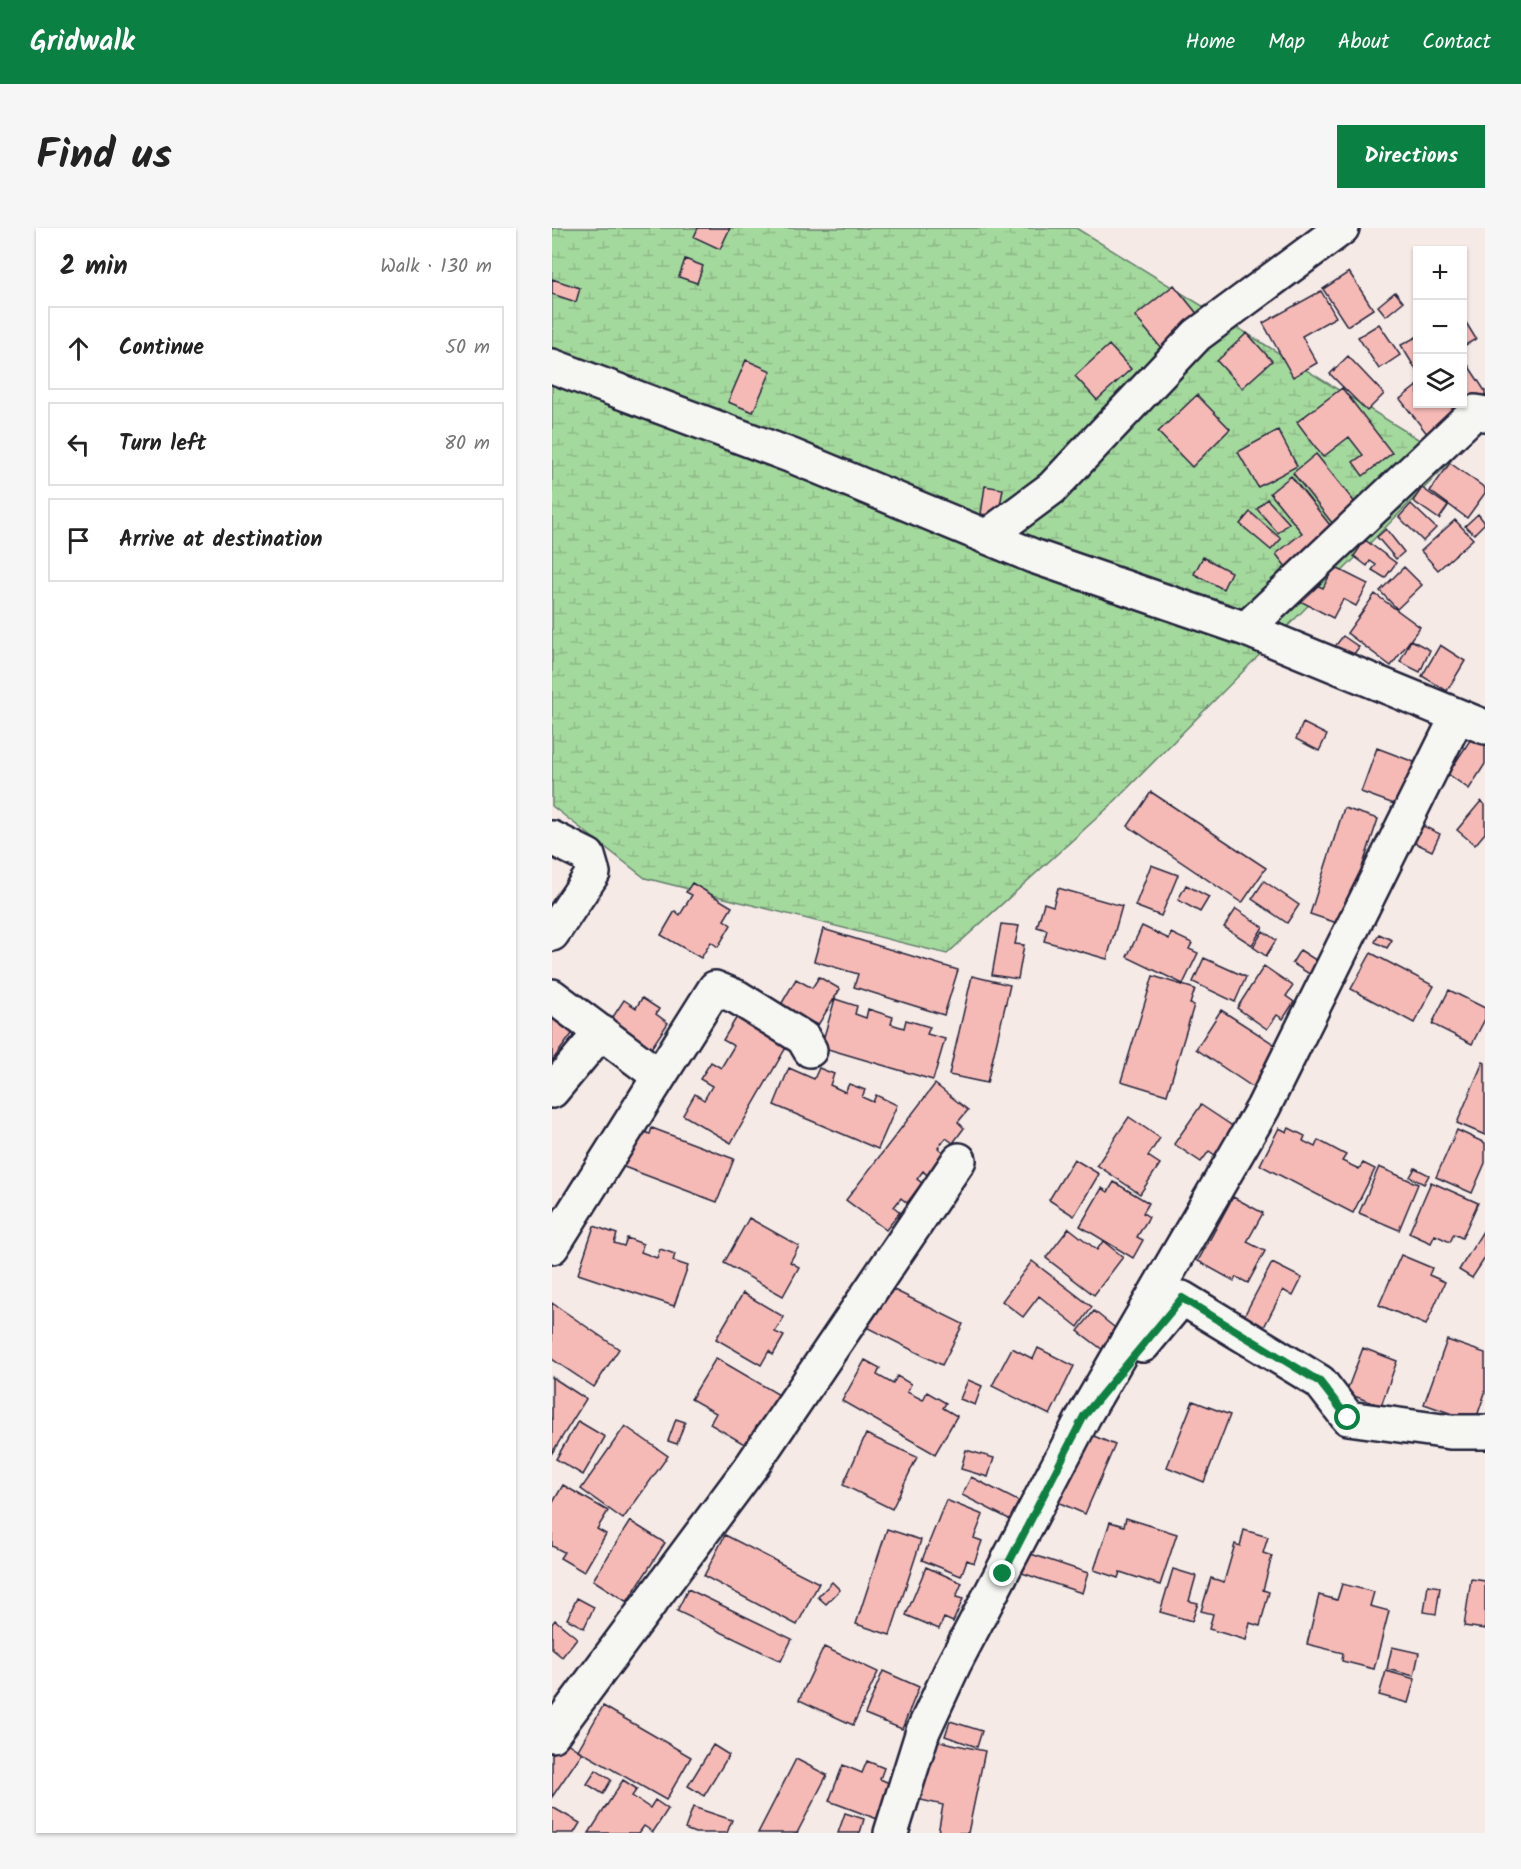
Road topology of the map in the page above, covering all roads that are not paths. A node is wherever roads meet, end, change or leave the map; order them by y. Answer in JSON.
{"nodes":[{"id":1,"x":1342,"y":228,"type":"edge"},
{"id":2,"x":552,"y":366,"type":"edge"},
{"id":3,"x":1485,"y":414,"type":"edge"},
{"id":4,"x":986,"y":537,"type":"junction"},
{"id":5,"x":1246,"y":629,"type":"junction"},
{"id":6,"x":1471,"y":722,"type":"edge"},
{"id":7,"x":552,"y":838,"type":"edge"},
{"id":8,"x":552,"y":934,"type":"edge"},
{"id":9,"x":552,"y":996,"type":"edge"},
{"id":10,"x":602,"y":1032,"type":"junction"},
{"id":11,"x":810,"y":1050,"type":"dead end"},
{"id":12,"x":659,"y":1076,"type":"junction"},
{"id":13,"x":552,"y":1091,"type":"edge"},
{"id":14,"x":958,"y":1160,"type":"dead end"},
{"id":15,"x":552,"y":1246,"type":"edge"},
{"id":16,"x":1084,"y":1416,"type":"junction"},
{"id":17,"x":1485,"y":1432,"type":"edge"},
{"id":18,"x":552,"y":1734,"type":"edge"},
{"id":19,"x":891,"y":1833,"type":"edge"}],
"edges":[{"from":1,"to":4,"type":"street"},
{"from":2,"to":4,"type":"street"},
{"from":3,"to":5,"type":"street"},
{"from":4,"to":5,"type":"street"},
{"from":5,"to":6,"type":"street"},
{"from":6,"to":16,"type":"street"},
{"from":7,"to":8,"type":"street"},
{"from":9,"to":10,"type":"street"},
{"from":10,"to":12,"type":"street"},
{"from":10,"to":13,"type":"street"},
{"from":11,"to":12,"type":"street"},
{"from":12,"to":15,"type":"street"},
{"from":14,"to":18,"type":"street"},
{"from":16,"to":17,"type":"street"},
{"from":16,"to":19,"type":"street"}]}
